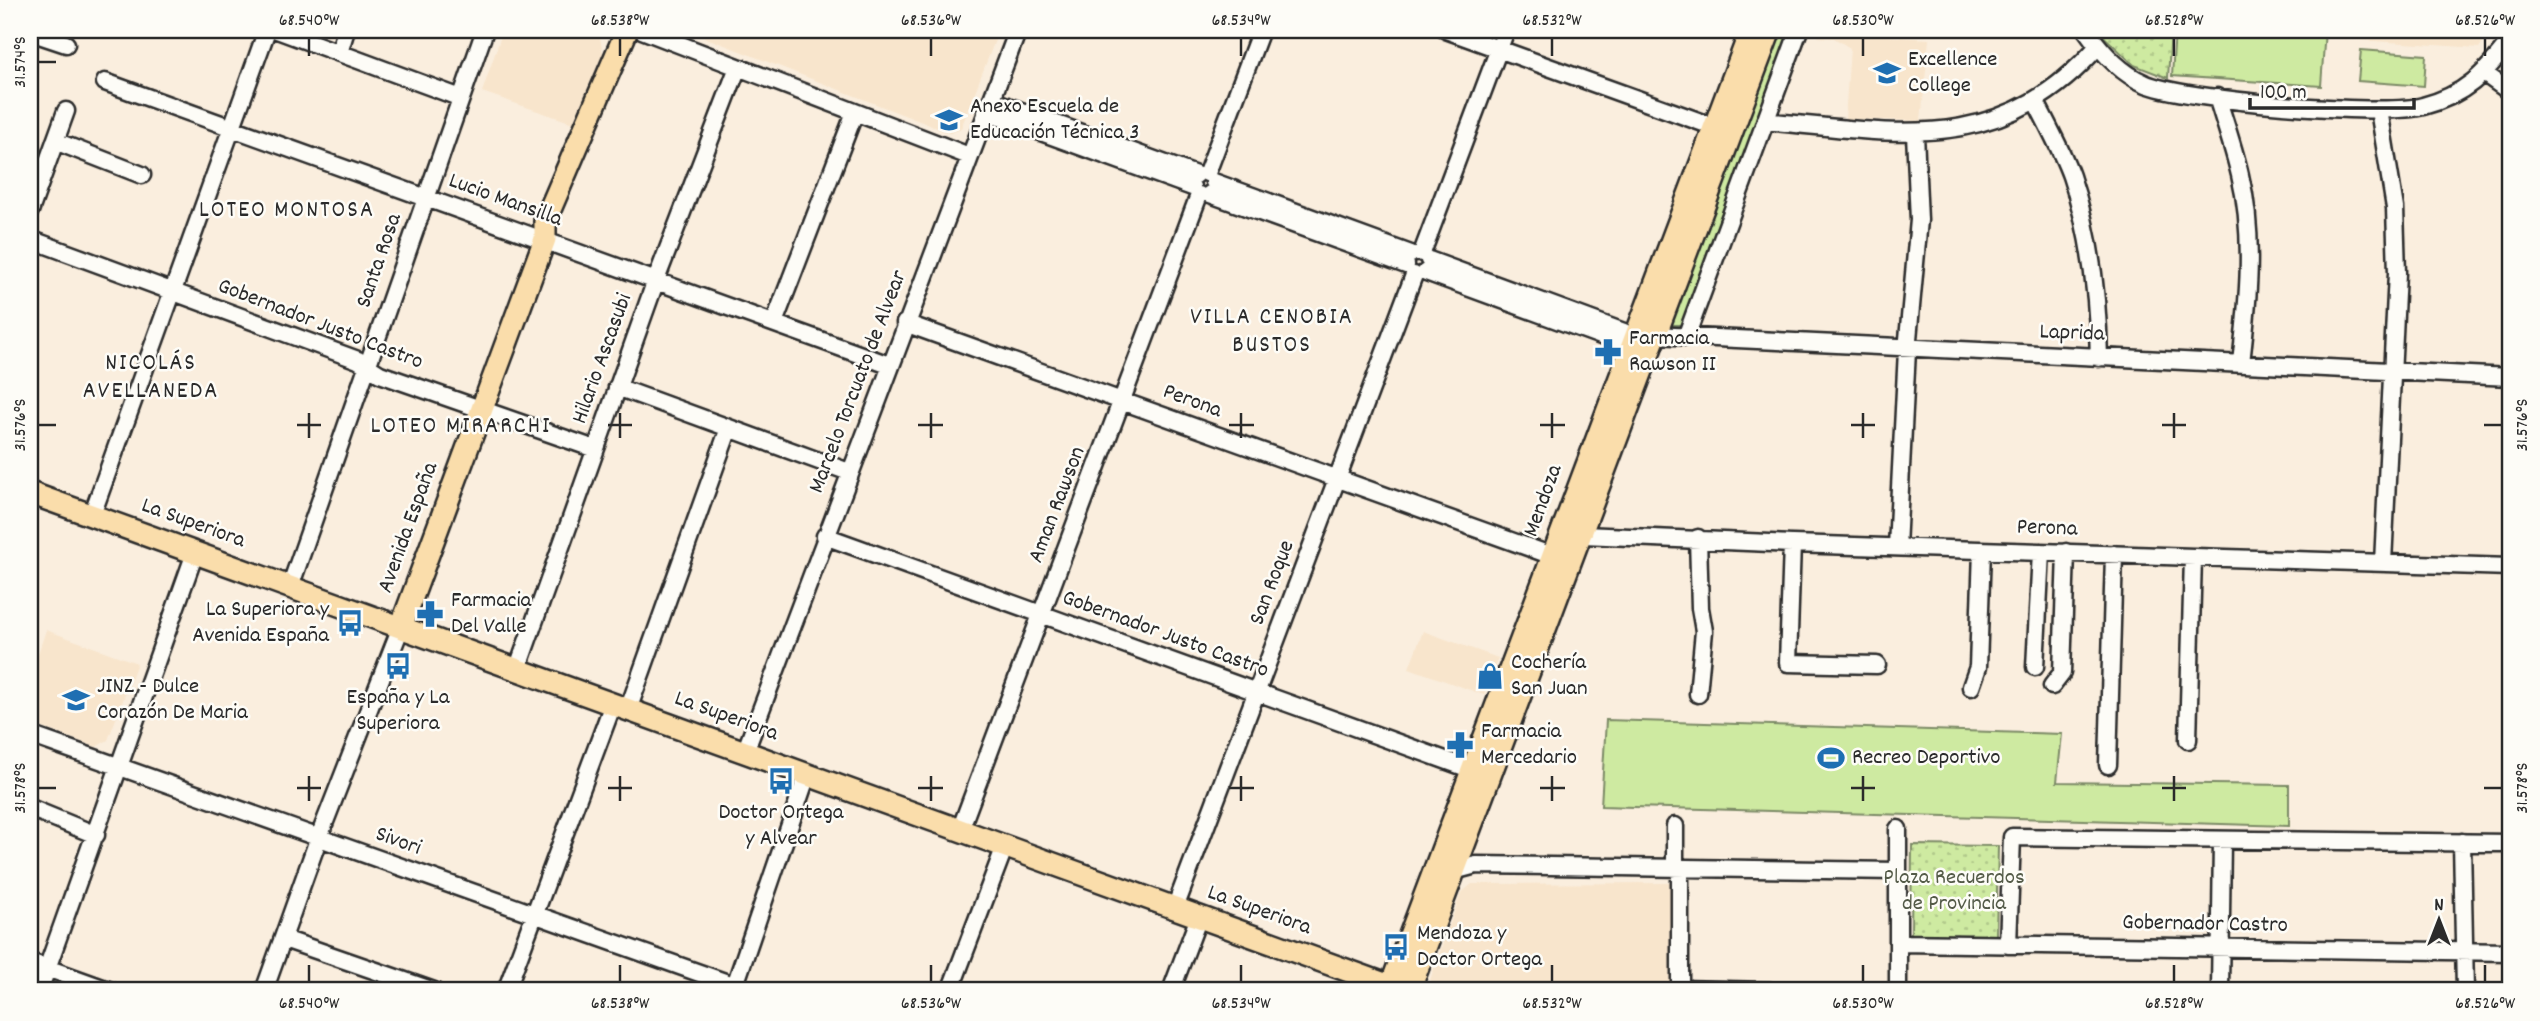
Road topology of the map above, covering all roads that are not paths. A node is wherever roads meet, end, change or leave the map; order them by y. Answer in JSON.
{"nodes":[{"id":1,"x":267,"y":30,"type":"edge"},
{"id":2,"x":277,"y":30,"type":"edge"},
{"id":3,"x":346,"y":30,"type":"edge"},
{"id":4,"x":485,"y":30,"type":"edge"},
{"id":5,"x":627,"y":30,"type":"edge"},
{"id":6,"x":642,"y":30,"type":"edge"},
{"id":7,"x":1018,"y":30,"type":"edge"},
{"id":8,"x":1261,"y":30,"type":"edge"},
{"id":9,"x":1446,"y":30,"type":"edge"},
{"id":10,"x":1506,"y":30,"type":"edge"},
{"id":11,"x":1751,"y":30,"type":"edge"},
{"id":12,"x":1770,"y":30,"type":"edge"},
{"id":13,"x":1799,"y":30,"type":"edge"},
{"id":14,"x":2086,"y":30,"type":"edge"},
{"id":15,"x":30,"y":32,"type":"edge"},
{"id":16,"x":2510,"y":41,"type":"edge"},
{"id":17,"x":66,"y":44,"type":"dead end"},
{"id":18,"x":2098,"y":46,"type":"junction"},
{"id":19,"x":1499,"y":49,"type":"junction"},
{"id":20,"x":339,"y":53,"type":"junction"},
{"id":21,"x":738,"y":66,"type":"junction"},
{"id":22,"x":2485,"y":74,"type":"junction"},
{"id":23,"x":105,"y":82,"type":"dead end"},
{"id":24,"x":2510,"y":92,"type":"edge"},
{"id":25,"x":2217,"y":97,"type":"junction"},
{"id":26,"x":461,"y":98,"type":"junction"},
{"id":27,"x":2036,"y":102,"type":"junction"},
{"id":28,"x":989,"y":106,"type":"junction"},
{"id":29,"x":2379,"y":110,"type":"junction"},
{"id":30,"x":66,"y":111,"type":"dead end"},
{"id":31,"x":855,"y":112,"type":"junction"},
{"id":32,"x":1765,"y":121,"type":"junction"},
{"id":33,"x":232,"y":127,"type":"junction"},
{"id":34,"x":1722,"y":130,"type":"junction"},
{"id":35,"x":1914,"y":134,"type":"junction"},
{"id":36,"x":55,"y":141,"type":"junction"},
{"id":37,"x":969,"y":156,"type":"junction"},
{"id":38,"x":142,"y":175,"type":"dead end"},
{"id":39,"x":1203,"y":184,"type":"junction"},
{"id":40,"x":427,"y":197,"type":"junction"},
{"id":41,"x":30,"y":211,"type":"edge"},
{"id":42,"x":30,"y":239,"type":"edge"},
{"id":43,"x":545,"y":239,"type":"junction"},
{"id":44,"x":1418,"y":263,"type":"junction"},
{"id":45,"x":656,"y":280,"type":"junction"},
{"id":46,"x":173,"y":292,"type":"junction"},
{"id":47,"x":774,"y":323,"type":"junction"},
{"id":48,"x":905,"y":323,"type":"junction"},
{"id":49,"x":1654,"y":335,"type":"junction"},
{"id":50,"x":1686,"y":337,"type":"junction"},
{"id":51,"x":1632,"y":341,"type":"junction"},
{"id":52,"x":1907,"y":350,"type":"junction"},
{"id":53,"x":2099,"y":358,"type":"junction"},
{"id":54,"x":2241,"y":363,"type":"junction"},
{"id":55,"x":889,"y":365,"type":"junction"},
{"id":56,"x":367,"y":366,"type":"junction"},
{"id":57,"x":2392,"y":371,"type":"junction"},
{"id":58,"x":2510,"y":377,"type":"edge"},
{"id":59,"x":617,"y":387,"type":"junction"},
{"id":60,"x":1122,"y":401,"type":"junction"},
{"id":61,"x":480,"y":410,"type":"junction"},
{"id":62,"x":729,"y":428,"type":"junction"},
{"id":63,"x":595,"y":449,"type":"junction"},
{"id":64,"x":849,"y":471,"type":"junction"},
{"id":65,"x":1337,"y":478,"type":"junction"},
{"id":66,"x":30,"y":493,"type":"edge"},
{"id":67,"x":1570,"y":507,"type":"junction"},
{"id":68,"x":92,"y":516,"type":"junction"},
{"id":69,"x":1581,"y":533,"type":"junction"},
{"id":70,"x":825,"y":536,"type":"junction"},
{"id":71,"x":1698,"y":538,"type":"junction"},
{"id":72,"x":1792,"y":544,"type":"junction"},
{"id":73,"x":1897,"y":547,"type":"junction"},
{"id":74,"x":1982,"y":550,"type":"junction"},
{"id":75,"x":2041,"y":552,"type":"junction"},
{"id":76,"x":2066,"y":552,"type":"junction"},
{"id":77,"x":195,"y":553,"type":"junction"},
{"id":78,"x":2114,"y":554,"type":"junction"},
{"id":79,"x":1554,"y":555,"type":"junction"},
{"id":80,"x":2193,"y":557,"type":"junction"},
{"id":81,"x":2383,"y":563,"type":"junction"},
{"id":82,"x":2510,"y":567,"type":"edge"},
{"id":83,"x":290,"y":587,"type":"junction"},
{"id":84,"x":1041,"y":614,"type":"junction"},
{"id":85,"x":401,"y":627,"type":"junction"},
{"id":86,"x":1877,"y":665,"type":"dead end"},
{"id":87,"x":2035,"y":667,"type":"dead end"},
{"id":88,"x":517,"y":670,"type":"junction"},
{"id":89,"x":2052,"y":686,"type":"dead end"},
{"id":90,"x":1971,"y":687,"type":"dead end"},
{"id":91,"x":1256,"y":692,"type":"junction"},
{"id":92,"x":1698,"y":694,"type":"dead end"},
{"id":93,"x":620,"y":707,"type":"junction"},
{"id":94,"x":30,"y":735,"type":"edge"},
{"id":95,"x":2188,"y":740,"type":"dead end"},
{"id":96,"x":744,"y":752,"type":"junction"},
{"id":97,"x":2108,"y":765,"type":"dead end"},
{"id":98,"x":120,"y":767,"type":"junction"},
{"id":99,"x":1481,"y":773,"type":"junction"},
{"id":100,"x":807,"y":775,"type":"junction"},
{"id":101,"x":30,"y":808,"type":"edge"},
{"id":102,"x":1675,"y":826,"type":"dead end"},
{"id":103,"x":1898,"y":829,"type":"dead end"},
{"id":104,"x":960,"y":830,"type":"junction"},
{"id":105,"x":96,"y":835,"type":"junction"},
{"id":106,"x":319,"y":838,"type":"junction"},
{"id":107,"x":2222,"y":840,"type":"junction"},
{"id":108,"x":2462,"y":842,"type":"junction"},
{"id":109,"x":2510,"y":843,"type":"edge"},
{"id":110,"x":1005,"y":846,"type":"junction"},
{"id":111,"x":1462,"y":850,"type":"junction"},
{"id":112,"x":1678,"y":869,"type":"junction"},
{"id":113,"x":1898,"y":870,"type":"junction"},
{"id":114,"x":1454,"y":871,"type":"junction"},
{"id":115,"x":1432,"y":877,"type":"junction"},
{"id":116,"x":1175,"y":908,"type":"junction"},
{"id":117,"x":533,"y":914,"type":"junction"},
{"id":118,"x":1199,"y":917,"type":"junction"},
{"id":119,"x":284,"y":940,"type":"junction"},
{"id":120,"x":1898,"y":943,"type":"junction"},
{"id":121,"x":2008,"y":945,"type":"junction"},
{"id":122,"x":2221,"y":948,"type":"junction"},
{"id":123,"x":2464,"y":951,"type":"junction"},
{"id":124,"x":2510,"y":952,"type":"edge"},
{"id":125,"x":30,"y":962,"type":"edge"},
{"id":126,"x":48,"y":969,"type":"junction"},
{"id":127,"x":739,"y":989,"type":"edge"},
{"id":128,"x":1398,"y":990,"type":"edge"},
{"id":129,"x":39,"y":991,"type":"edge"},
{"id":130,"x":111,"y":991,"type":"edge"},
{"id":131,"x":264,"y":991,"type":"edge"},
{"id":132,"x":434,"y":991,"type":"edge"},
{"id":133,"x":506,"y":991,"type":"edge"},
{"id":134,"x":950,"y":991,"type":"edge"},
{"id":135,"x":1171,"y":991,"type":"edge"},
{"id":136,"x":1770,"y":991,"type":"edge"},
{"id":137,"x":1898,"y":991,"type":"edge"},
{"id":138,"x":2220,"y":991,"type":"edge"},
{"id":139,"x":2465,"y":991,"type":"edge"}],
"edges":[{"from":1,"to":33,"type":"street"},
{"from":2,"to":20,"type":"street"},
{"from":3,"to":20,"type":"street"},
{"from":4,"to":26,"type":"street","name":"Santa Rosa"},
{"from":5,"to":43,"type":"main road","name":"Avenida España"},
{"from":6,"to":21,"type":"street"},
{"from":6,"to":43,"type":"main road","name":"Avenida España"},
{"from":7,"to":28,"type":"street","name":"Marcelo Torcuato de Alvear"},
{"from":8,"to":39,"type":"street","name":"Aman Rawson"},
{"from":9,"to":19,"type":"street"},
{"from":10,"to":19,"type":"street","name":"San Roque"},
{"from":11,"to":34,"type":"main road","name":"Mendoza"},
{"from":12,"to":34,"type":"main road","name":"Mendoza"},
{"from":13,"to":32,"type":"street"},
{"from":14,"to":18,"type":"street"},
{"from":15,"to":17,"type":"street"},
{"from":16,"to":22,"type":"street"},
{"from":18,"to":25,"type":"street"},
{"from":18,"to":27,"type":"street"},
{"from":19,"to":34,"type":"street"},
{"from":19,"to":44,"type":"street","name":"San Roque"},
{"from":20,"to":26,"type":"street"},
{"from":21,"to":31,"type":"street"},
{"from":21,"to":45,"type":"street","name":"Hilario Ascasubi"},
{"from":22,"to":24,"type":"street"},
{"from":22,"to":29,"type":"street"},
{"from":23,"to":33,"type":"street","name":"Lucio Mansilla"},
{"from":25,"to":29,"type":"street"},
{"from":25,"to":54,"type":"street"},
{"from":26,"to":40,"type":"street","name":"Santa Rosa"},
{"from":27,"to":35,"type":"street"},
{"from":27,"to":53,"type":"street"},
{"from":28,"to":37,"type":"street","name":"Marcelo Torcuato de Alvear"},
{"from":28,"to":39,"type":"street","name":"Laprida"},
{"from":29,"to":57,"type":"street"},
{"from":30,"to":36,"type":"street"},
{"from":31,"to":37,"type":"street"},
{"from":31,"to":47,"type":"street"},
{"from":32,"to":35,"type":"street"},
{"from":32,"to":50,"type":"street"},
{"from":33,"to":40,"type":"street","name":"Lucio Mansilla"},
{"from":33,"to":46,"type":"street"},
{"from":34,"to":49,"type":"main road","name":"Mendoza"},
{"from":34,"to":51,"type":"main road","name":"Mendoza"},
{"from":35,"to":52,"type":"street"},
{"from":36,"to":38,"type":"street"},
{"from":36,"to":41,"type":"street"},
{"from":37,"to":48,"type":"street","name":"Marcelo Torcuato de Alvear"},
{"from":39,"to":44,"type":"street","name":"Laprida"},
{"from":39,"to":60,"type":"street","name":"Aman Rawson"},
{"from":40,"to":43,"type":"street","name":"Lucio Mansilla"},
{"from":40,"to":56,"type":"street","name":"Santa Rosa"},
{"from":42,"to":46,"type":"street","name":"Gobernador Justo Castro"},
{"from":43,"to":45,"type":"street","name":"Lucio Mansilla"},
{"from":43,"to":61,"type":"main road","name":"Avenida España"},
{"from":44,"to":51,"type":"street","name":"Laprida"},
{"from":44,"to":65,"type":"street","name":"San Roque"},
{"from":45,"to":47,"type":"street","name":"Lucio Mansilla"},
{"from":45,"to":59,"type":"street","name":"Hilario Ascasubi"},
{"from":46,"to":56,"type":"street","name":"Gobernador Justo Castro"},
{"from":46,"to":68,"type":"street"},
{"from":47,"to":55,"type":"street","name":"Lucio Mansilla"},
{"from":48,"to":55,"type":"street","name":"Marcelo Torcuato de Alvear"},
{"from":48,"to":60,"type":"street","name":"Perona"},
{"from":49,"to":50,"type":"street","name":"Laprida"},
{"from":49,"to":51,"type":"street","name":"Laprida"},
{"from":49,"to":69,"type":"main road","name":"Mendoza"},
{"from":50,"to":52,"type":"street","name":"Laprida"},
{"from":51,"to":67,"type":"main road","name":"Mendoza"},
{"from":52,"to":53,"type":"street","name":"Laprida"},
{"from":52,"to":73,"type":"street"},
{"from":53,"to":54,"type":"street","name":"Laprida"},
{"from":54,"to":57,"type":"street","name":"Laprida"},
{"from":55,"to":64,"type":"street","name":"Marcelo Torcuato de Alvear"},
{"from":56,"to":61,"type":"street","name":"Gobernador Justo Castro"},
{"from":56,"to":83,"type":"street","name":"Santa Rosa"},
{"from":57,"to":58,"type":"street","name":"Laprida"},
{"from":57,"to":81,"type":"street"},
{"from":59,"to":62,"type":"street"},
{"from":59,"to":63,"type":"street","name":"Hilario Ascasubi"},
{"from":60,"to":65,"type":"street","name":"Perona"},
{"from":60,"to":84,"type":"street","name":"Aman Rawson"},
{"from":61,"to":63,"type":"street","name":"Gobernador Justo Castro"},
{"from":61,"to":85,"type":"main road","name":"Avenida España"},
{"from":62,"to":64,"type":"street"},
{"from":62,"to":93,"type":"street"},
{"from":63,"to":88,"type":"street","name":"Hilario Ascasubi"},
{"from":64,"to":70,"type":"street","name":"Marcelo Torcuato de Alvear"},
{"from":65,"to":79,"type":"street","name":"Perona"},
{"from":65,"to":91,"type":"street","name":"San Roque"},
{"from":66,"to":68,"type":"main road","name":"La Superiora"},
{"from":67,"to":69,"type":"street"},
{"from":67,"to":79,"type":"main road","name":"Mendoza"},
{"from":68,"to":77,"type":"main road","name":"La Superiora"},
{"from":69,"to":71,"type":"street","name":"Perona"},
{"from":69,"to":79,"type":"main road","name":"Mendoza"},
{"from":70,"to":84,"type":"street","name":"Gobernador Justo Castro"},
{"from":70,"to":96,"type":"street","name":"Marcelo Torcuato de Alvear"},
{"from":71,"to":72,"type":"street","name":"Perona"},
{"from":71,"to":92,"type":"street"},
{"from":72,"to":73,"type":"street","name":"Perona"},
{"from":72,"to":86,"type":"street"},
{"from":73,"to":74,"type":"street","name":"Perona"},
{"from":74,"to":75,"type":"street","name":"Perona"},
{"from":74,"to":90,"type":"street"},
{"from":75,"to":76,"type":"street","name":"Perona"},
{"from":75,"to":87,"type":"street"},
{"from":76,"to":78,"type":"street","name":"Perona"},
{"from":76,"to":89,"type":"street"},
{"from":77,"to":83,"type":"main road","name":"La Superiora"},
{"from":77,"to":98,"type":"street"},
{"from":78,"to":80,"type":"street","name":"Perona"},
{"from":78,"to":97,"type":"street"},
{"from":79,"to":99,"type":"main road","name":"Mendoza"},
{"from":79,"to":99,"type":"main road","name":"Mendoza"},
{"from":80,"to":81,"type":"street","name":"Perona"},
{"from":80,"to":95,"type":"street"},
{"from":81,"to":82,"type":"street","name":"Perona"},
{"from":83,"to":85,"type":"main road","name":"La Superiora"},
{"from":84,"to":91,"type":"street","name":"Gobernador Justo Castro"},
{"from":84,"to":104,"type":"street","name":"Aman Rawson"},
{"from":85,"to":88,"type":"main road","name":"La Superiora"},
{"from":85,"to":106,"type":"street","name":"Avenida España"},
{"from":88,"to":93,"type":"main road","name":"La Superiora"},
{"from":91,"to":99,"type":"street","name":"Gobernador Justo Castro"},
{"from":91,"to":116,"type":"street","name":"San Roque"},
{"from":93,"to":96,"type":"main road","name":"La Superiora"},
{"from":93,"to":117,"type":"street"},
{"from":94,"to":98,"type":"street","name":"Sivori"},
{"from":96,"to":100,"type":"main road","name":"La Superiora"},
{"from":98,"to":105,"type":"street"},
{"from":98,"to":106,"type":"street","name":"Sivori"},
{"from":99,"to":111,"type":"main road","name":"Mendoza"},
{"from":100,"to":104,"type":"main road","name":"La Superiora"},
{"from":100,"to":127,"type":"street"},
{"from":101,"to":105,"type":"street"},
{"from":102,"to":112,"type":"street"},
{"from":103,"to":113,"type":"street"},
{"from":104,"to":110,"type":"main road","name":"La Superiora"},
{"from":105,"to":126,"type":"street"},
{"from":106,"to":117,"type":"street","name":"Sivori"},
{"from":106,"to":119,"type":"street","name":"Avenida España"},
{"from":107,"to":108,"type":"street"},
{"from":107,"to":121,"type":"street"},
{"from":107,"to":122,"type":"street"},
{"from":108,"to":109,"type":"street"},
{"from":108,"to":123,"type":"street"},
{"from":110,"to":116,"type":"main road","name":"La Superiora"},
{"from":110,"to":134,"type":"street"},
{"from":111,"to":112,"type":"street"},
{"from":111,"to":114,"type":"main road","name":"Mendoza"},
{"from":111,"to":115,"type":"main road","name":"Mendoza"},
{"from":112,"to":113,"type":"street"},
{"from":112,"to":136,"type":"street"},
{"from":113,"to":120,"type":"street"},
{"from":114,"to":115,"type":"street"},
{"from":114,"to":128,"type":"main road","name":"Mendoza"},
{"from":115,"to":128,"type":"main road","name":"Mendoza"},
{"from":116,"to":118,"type":"main road","name":"La Superiora"},
{"from":117,"to":127,"type":"street","name":"Sivori"},
{"from":117,"to":133,"type":"street"},
{"from":118,"to":128,"type":"main road","name":"La Superiora"},
{"from":118,"to":135,"type":"street"},
{"from":119,"to":131,"type":"street","name":"Avenida España"},
{"from":119,"to":132,"type":"street"},
{"from":120,"to":121,"type":"street","name":"Gobernador Castro"},
{"from":120,"to":137,"type":"street"},
{"from":121,"to":122,"type":"street","name":"Gobernador Castro"},
{"from":122,"to":123,"type":"street","name":"Gobernador Castro"},
{"from":122,"to":138,"type":"street"},
{"from":123,"to":124,"type":"street","name":"Gobernador Castro"},
{"from":123,"to":139,"type":"street"},
{"from":125,"to":126,"type":"street"},
{"from":126,"to":129,"type":"street"},
{"from":126,"to":130,"type":"street"}]}
